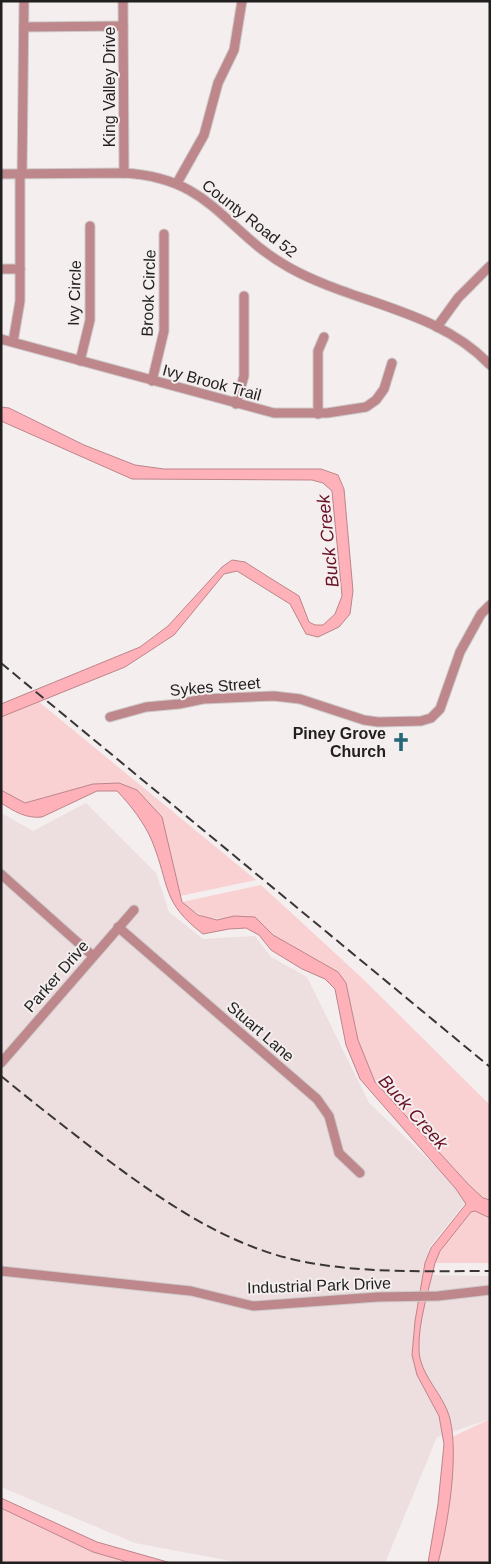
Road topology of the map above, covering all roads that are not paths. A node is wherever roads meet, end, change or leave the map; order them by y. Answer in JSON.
{"nodes":[{"id":1,"x":24,"y":1,"type":"edge"},
{"id":2,"x":123,"y":1,"type":"edge"},
{"id":3,"x":242,"y":1,"type":"edge"},
{"id":4,"x":123,"y":26,"type":"junction"},
{"id":5,"x":24,"y":27,"type":"junction"},
{"id":6,"x":124,"y":173,"type":"junction"},
{"id":7,"x":1,"y":174,"type":"edge"},
{"id":8,"x":21,"y":174,"type":"junction"},
{"id":9,"x":177,"y":184,"type":"junction"},
{"id":10,"x":90,"y":226,"type":"dead end"},
{"id":11,"x":164,"y":234,"type":"dead end"},
{"id":12,"x":490,"y":266,"type":"edge"},
{"id":13,"x":1,"y":269,"type":"edge"},
{"id":14,"x":20,"y":269,"type":"junction"},
{"id":15,"x":244,"y":296,"type":"dead end"},
{"id":16,"x":437,"y":327,"type":"junction"},
{"id":17,"x":324,"y":337,"type":"dead end"},
{"id":18,"x":1,"y":339,"type":"edge"},
{"id":19,"x":13,"y":342,"type":"junction"},
{"id":20,"x":80,"y":361,"type":"junction"},
{"id":21,"x":392,"y":363,"type":"dead end"},
{"id":22,"x":490,"y":365,"type":"edge"},
{"id":23,"x":152,"y":381,"type":"junction"},
{"id":24,"x":236,"y":404,"type":"junction"},
{"id":25,"x":318,"y":414,"type":"junction"},
{"id":26,"x":490,"y":605,"type":"edge"},
{"id":27,"x":110,"y":717,"type":"dead end"},
{"id":28,"x":1,"y":874,"type":"edge"},
{"id":29,"x":134,"y":910,"type":"dead end"},
{"id":30,"x":118,"y":927,"type":"junction"},
{"id":31,"x":94,"y":956,"type":"junction"},
{"id":32,"x":1,"y":1063,"type":"edge"},
{"id":33,"x":360,"y":1173,"type":"dead end"},
{"id":34,"x":1,"y":1270,"type":"edge"},
{"id":35,"x":490,"y":1290,"type":"edge"}],
"edges":[{"from":1,"to":5,"type":"street"},
{"from":2,"to":4,"type":"street","name":"King Valley Drive"},
{"from":3,"to":9,"type":"street"},
{"from":4,"to":5,"type":"street"},
{"from":4,"to":6,"type":"street","name":"King Valley Drive"},
{"from":5,"to":8,"type":"street"},
{"from":6,"to":8,"type":"street","name":"County Road 52"},
{"from":6,"to":9,"type":"street","name":"County Road 52"},
{"from":7,"to":8,"type":"street","name":"County Road 52"},
{"from":8,"to":14,"type":"street"},
{"from":9,"to":16,"type":"street","name":"County Road 52"},
{"from":10,"to":20,"type":"street","name":"Ivy Circle"},
{"from":11,"to":23,"type":"street","name":"Brook Circle"},
{"from":12,"to":16,"type":"street"},
{"from":13,"to":14,"type":"street"},
{"from":14,"to":19,"type":"street"},
{"from":15,"to":24,"type":"street"},
{"from":16,"to":22,"type":"street","name":"County Road 52"},
{"from":17,"to":25,"type":"street"},
{"from":18,"to":19,"type":"street","name":"Ivy Brook Trail"},
{"from":19,"to":20,"type":"street","name":"Ivy Brook Trail"},
{"from":20,"to":23,"type":"street","name":"Ivy Brook Trail"},
{"from":21,"to":25,"type":"street","name":"Ivy Brook Trail"},
{"from":23,"to":24,"type":"street","name":"Ivy Brook Trail"},
{"from":24,"to":25,"type":"street","name":"Ivy Brook Trail"},
{"from":26,"to":27,"type":"street","name":"Sykes Street"},
{"from":28,"to":31,"type":"street"},
{"from":29,"to":30,"type":"street","name":"Parker Drive"},
{"from":30,"to":31,"type":"street","name":"Parker Drive"},
{"from":30,"to":33,"type":"street","name":"Stuart Lane"},
{"from":31,"to":32,"type":"street","name":"Parker Drive"},
{"from":34,"to":35,"type":"street","name":"Industrial Park Drive"}]}
